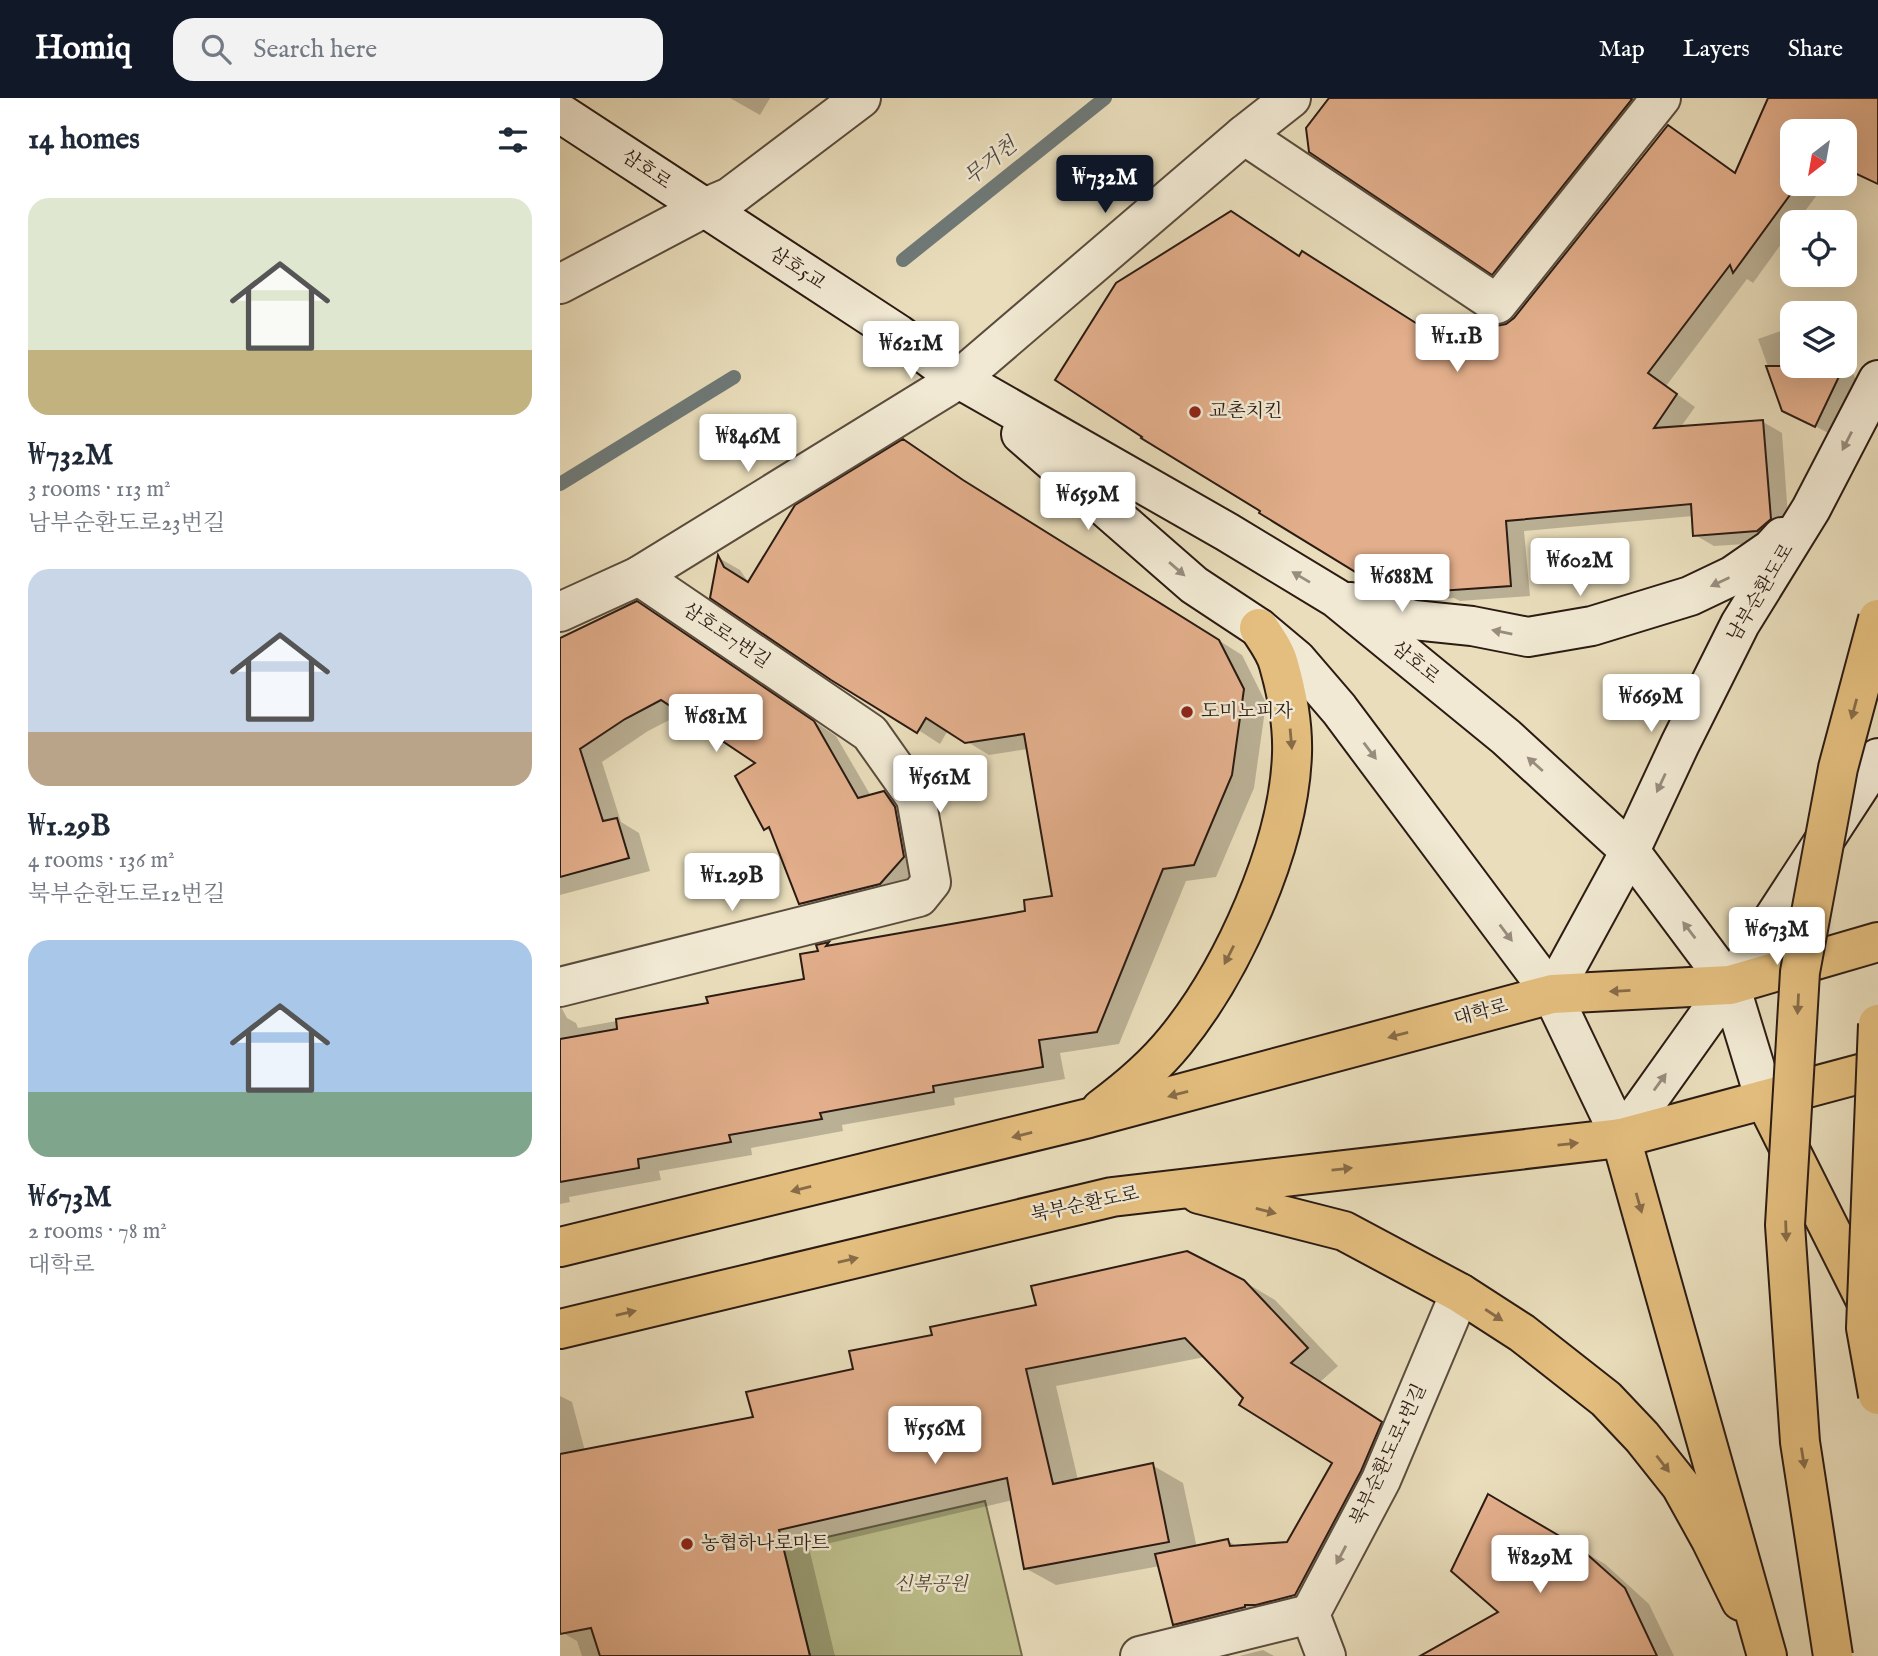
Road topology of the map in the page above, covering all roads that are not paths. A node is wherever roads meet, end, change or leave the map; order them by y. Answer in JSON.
{"nodes":[{"id":1,"x":862,"y":98,"type":"edge"},
{"id":2,"x":1291,"y":98,"type":"edge"},
{"id":3,"x":1661,"y":98,"type":"edge"},
{"id":4,"x":560,"y":113,"type":"edge"},
{"id":5,"x":1244,"y":135,"type":"junction"},
{"id":6,"x":718,"y":218,"type":"junction"},
{"id":7,"x":560,"y":284,"type":"edge"},
{"id":8,"x":898,"y":334,"type":"joint"},
{"id":9,"x":959,"y":379,"type":"junction"},
{"id":10,"x":1878,"y":380,"type":"edge"},
{"id":11,"x":1811,"y":509,"type":"junction"},
{"id":12,"x":639,"y":576,"type":"junction"},
{"id":13,"x":1336,"y":598,"type":"junction"},
{"id":14,"x":560,"y":612,"type":"edge"},
{"id":15,"x":1878,"y":619,"type":"edge"},
{"id":16,"x":1259,"y":628,"type":"junction"},
{"id":17,"x":1878,"y":758,"type":"edge"},
{"id":18,"x":1630,"y":851,"type":"junction"},
{"id":19,"x":1878,"y":942,"type":"edge"},
{"id":20,"x":1730,"y":985,"type":"junction"},
{"id":21,"x":560,"y":987,"type":"edge"},
{"id":22,"x":1552,"y":994,"type":"junction"},
{"id":23,"x":1878,"y":1024,"type":"edge"},
{"id":24,"x":1878,"y":1069,"type":"edge"},
{"id":25,"x":1765,"y":1100,"type":"junction"},
{"id":26,"x":1089,"y":1118,"type":"junction"},
{"id":27,"x":1621,"y":1138,"type":"junction"},
{"id":28,"x":1177,"y":1188,"type":"junction"},
{"id":29,"x":560,"y":1247,"type":"edge"},
{"id":30,"x":1460,"y":1293,"type":"junction"},
{"id":31,"x":1878,"y":1324,"type":"edge"},
{"id":32,"x":560,"y":1329,"type":"edge"},
{"id":33,"x":1878,"y":1395,"type":"edge"},
{"id":34,"x":1310,"y":1614,"type":"junction"},
{"id":35,"x":1765,"y":1651,"type":"edge"},
{"id":36,"x":1140,"y":1656,"type":"edge"},
{"id":37,"x":1326,"y":1656,"type":"edge"},
{"id":38,"x":1833,"y":1656,"type":"edge"}],
"edges":[{"from":1,"to":6,"type":"main road"},
{"from":2,"to":5,"type":"main road"},
{"from":3,"to":5,"type":"main road"},
{"from":4,"to":6,"type":"main road","name":"삼호로"},
{"from":5,"to":9,"type":"main road"},
{"from":6,"to":7,"type":"main road"},
{"from":6,"to":8,"type":"main road","name":"삼호5교"},
{"from":8,"to":9,"type":"main road","name":"삼호로"},
{"from":9,"to":12,"type":"main road"},
{"from":13,"to":9,"type":"main road","name":"삼호로","one_way":true},
{"from":9,"to":16,"type":"main road","one_way":true},
{"from":10,"to":11,"type":"main road","name":"남부순환도로","one_way":true},
{"from":11,"to":13,"type":"main road","one_way":true},
{"from":11,"to":18,"type":"main road","name":"남부순환도로","one_way":true},
{"from":12,"to":14,"type":"main road"},
{"from":12,"to":21,"type":"main road","name":"삼호로7번길"},
{"from":18,"to":13,"type":"main road","name":"삼호로","one_way":true},
{"from":15,"to":38,"type":"main road","one_way":true,"bridge":true},
{"from":16,"to":22,"type":"main road","one_way":true},
{"from":16,"to":26,"type":"main road","one_way":true},
{"from":17,"to":20,"type":"main road"},
{"from":20,"to":18,"type":"main road","name":"삼호로","one_way":true},
{"from":18,"to":22,"type":"main road","name":"남부순환도로"},
{"from":19,"to":20,"type":"main road","name":"대학로"},
{"from":20,"to":22,"type":"main road","name":"대학로","one_way":true},
{"from":20,"to":25,"type":"main road","name":"삼호로"},
{"from":27,"to":20,"type":"main road","one_way":true},
{"from":22,"to":26,"type":"main road","name":"대학로","one_way":true},
{"from":22,"to":27,"type":"main road"},
{"from":23,"to":33,"type":"main road","bridge":true},
{"from":24,"to":25,"type":"main road"},
{"from":25,"to":27,"type":"main road"},
{"from":25,"to":31,"type":"main road"},
{"from":26,"to":29,"type":"main road","one_way":true},
{"from":28,"to":27,"type":"main road","name":"북부순환도로","one_way":true},
{"from":27,"to":35,"type":"main road","one_way":true},
{"from":28,"to":30,"type":"main road","one_way":true},
{"from":32,"to":28,"type":"main road","name":"북부순환도로","one_way":true},
{"from":30,"to":34,"type":"main road","name":"북부순환도로1번길","one_way":true},
{"from":30,"to":35,"type":"main road","one_way":true},
{"from":34,"to":36,"type":"main road"},
{"from":34,"to":37,"type":"main road"}]}
